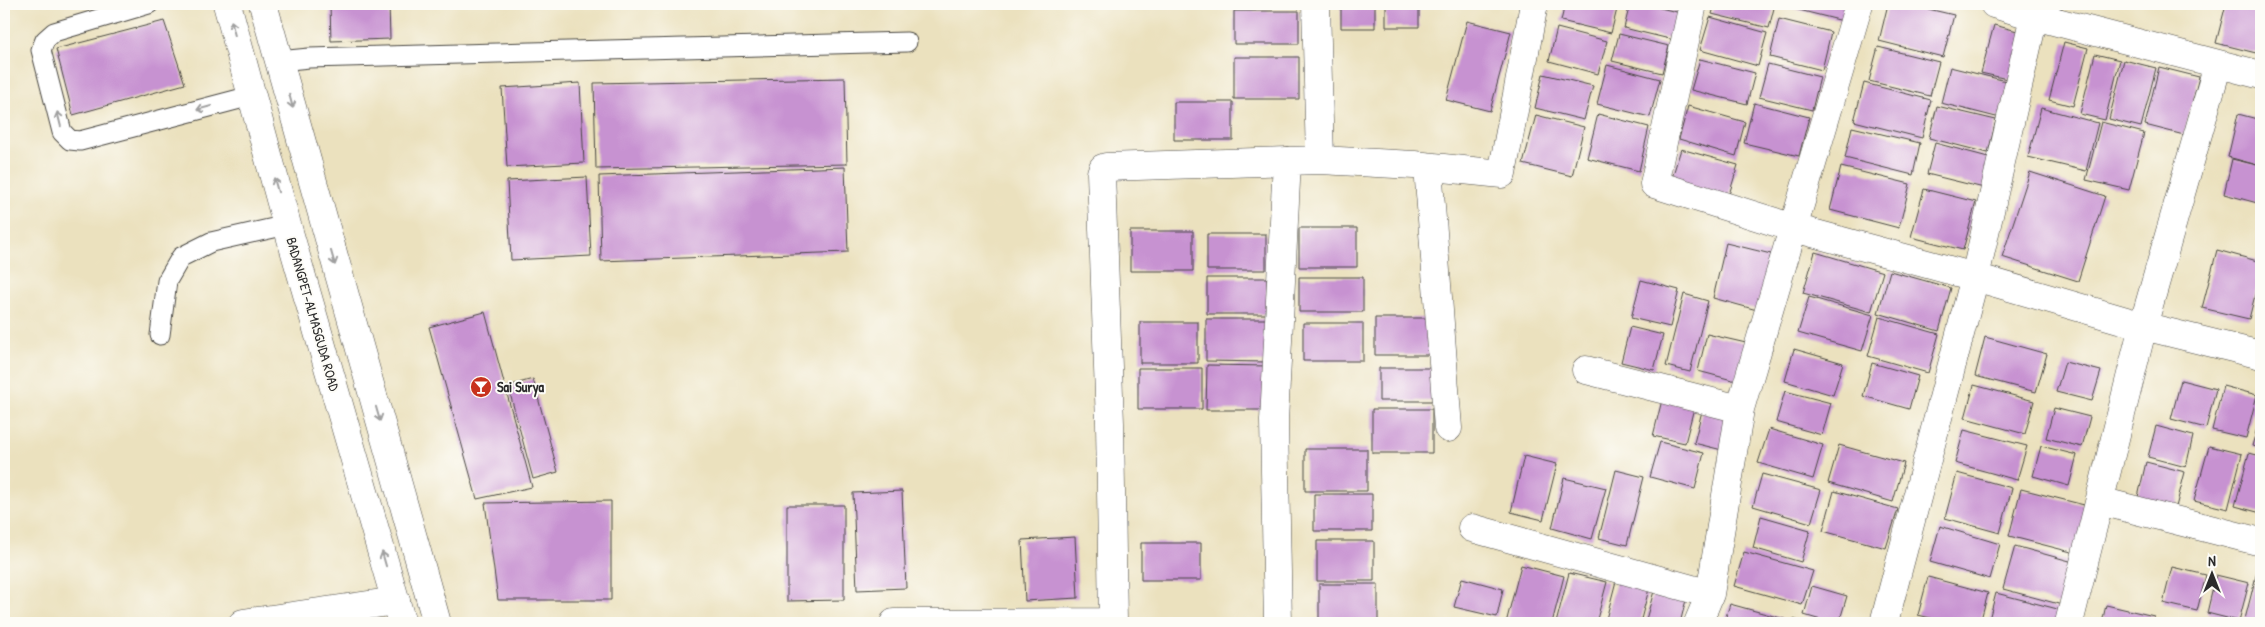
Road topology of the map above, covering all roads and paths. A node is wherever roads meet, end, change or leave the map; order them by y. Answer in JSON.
{"nodes":[{"id":1,"x":149,"y":4,"type":"edge"},
{"id":2,"x":226,"y":4,"type":"edge"},
{"id":3,"x":262,"y":4,"type":"edge"},
{"id":4,"x":1316,"y":4,"type":"edge"},
{"id":5,"x":1534,"y":4,"type":"edge"},
{"id":6,"x":1693,"y":4,"type":"edge"},
{"id":7,"x":1859,"y":4,"type":"edge"},
{"id":8,"x":1994,"y":4,"type":"edge"},
{"id":9,"x":2034,"y":16,"type":"junction"},
{"id":10,"x":907,"y":42,"type":"dead end"},
{"id":11,"x":279,"y":61,"type":"junction"},
{"id":12,"x":2218,"y":64,"type":"junction"},
{"id":13,"x":2261,"y":75,"type":"edge"},
{"id":14,"x":251,"y":96,"type":"junction"},
{"id":15,"x":1320,"y":160,"type":"junction"},
{"id":16,"x":1287,"y":161,"type":"junction"},
{"id":17,"x":1428,"y":167,"type":"junction"},
{"id":18,"x":287,"y":225,"type":"junction"},
{"id":19,"x":1794,"y":228,"type":"junction"},
{"id":20,"x":1975,"y":276,"type":"junction"},
{"id":21,"x":2143,"y":326,"type":"junction"},
{"id":22,"x":160,"y":335,"type":"dead end"},
{"id":23,"x":2261,"y":356,"type":"edge"},
{"id":24,"x":1586,"y":370,"type":"dead end"},
{"id":25,"x":1740,"y":409,"type":"junction"},
{"id":26,"x":1448,"y":428,"type":"dead end"},
{"id":27,"x":2100,"y":501,"type":"junction"},
{"id":28,"x":1472,"y":528,"type":"dead end"},
{"id":29,"x":2261,"y":542,"type":"edge"},
{"id":30,"x":1710,"y":594,"type":"junction"},
{"id":31,"x":399,"y":612,"type":"edge"},
{"id":32,"x":1113,"y":622,"type":"edge"},
{"id":33,"x":243,"y":623,"type":"edge"},
{"id":34,"x":437,"y":623,"type":"edge"},
{"id":35,"x":894,"y":623,"type":"edge"},
{"id":36,"x":1278,"y":623,"type":"edge"},
{"id":37,"x":1698,"y":623,"type":"edge"},
{"id":38,"x":1884,"y":623,"type":"edge"},
{"id":39,"x":2069,"y":623,"type":"edge"}],
"edges":[{"from":14,"to":1,"type":"lane","one_way":true},
{"from":14,"to":2,"type":"street","name":"BADANGPET-ALMASGUDA ROAD","one_way":true},
{"from":3,"to":11,"type":"street"},
{"from":4,"to":15,"type":"street"},
{"from":5,"to":17,"type":"street"},
{"from":6,"to":19,"type":"street"},
{"from":7,"to":19,"type":"street"},
{"from":8,"to":9,"type":"street"},
{"from":9,"to":12,"type":"street"},
{"from":9,"to":20,"type":"street"},
{"from":10,"to":11,"type":"lane"},
{"from":11,"to":34,"type":"street","one_way":true},
{"from":12,"to":13,"type":"street"},
{"from":12,"to":21,"type":"street"},
{"from":18,"to":14,"type":"street","name":"BADANGPET-ALMASGUDA ROAD","one_way":true},
{"from":15,"to":16,"type":"street"},
{"from":15,"to":17,"type":"street"},
{"from":16,"to":32,"type":"street"},
{"from":16,"to":36,"type":"street"},
{"from":17,"to":26,"type":"street"},
{"from":18,"to":22,"type":"lane"},
{"from":31,"to":18,"type":"street","name":"BADANGPET-ALMASGUDA ROAD","one_way":true},
{"from":19,"to":20,"type":"street"},
{"from":19,"to":25,"type":"street"},
{"from":20,"to":21,"type":"street"},
{"from":20,"to":38,"type":"street"},
{"from":21,"to":23,"type":"street"},
{"from":21,"to":27,"type":"street"},
{"from":24,"to":25,"type":"street"},
{"from":25,"to":30,"type":"street"},
{"from":27,"to":29,"type":"street"},
{"from":27,"to":39,"type":"street"},
{"from":28,"to":30,"type":"street"},
{"from":30,"to":37,"type":"street"},
{"from":31,"to":33,"type":"street"},
{"from":32,"to":35,"type":"street"}]}
